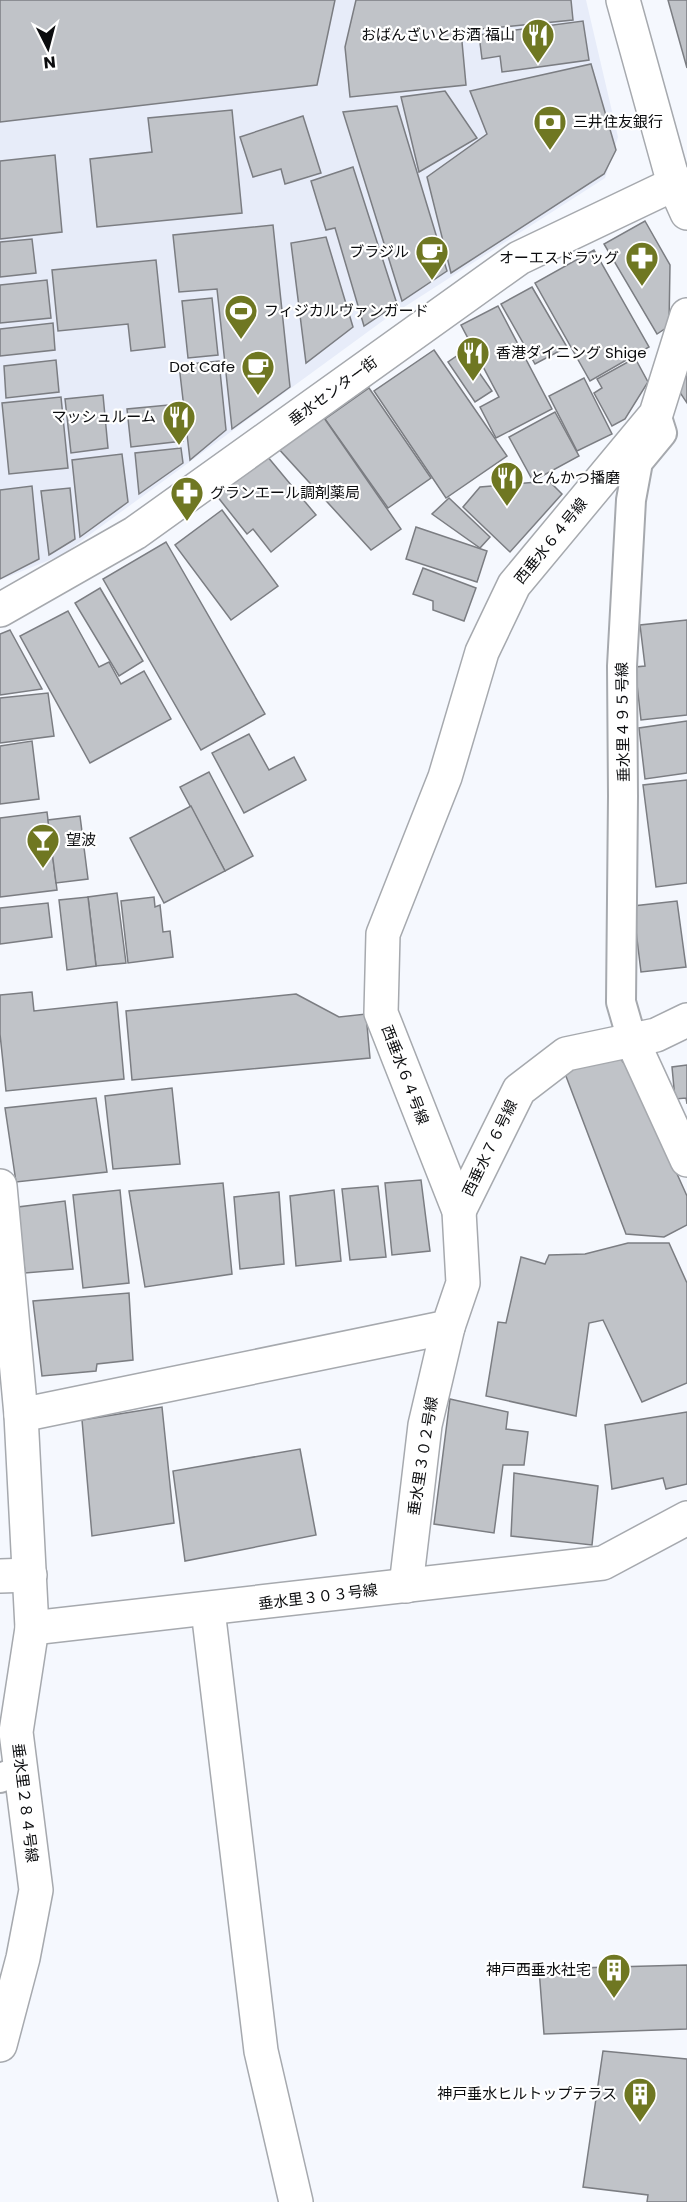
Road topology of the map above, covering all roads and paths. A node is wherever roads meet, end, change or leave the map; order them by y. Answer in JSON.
{"nodes":[{"id":1,"x":623,"y":0,"type":"edge"},
{"id":2,"x":683,"y":194,"type":"edge"},
{"id":3,"x":687,"y":315,"type":"edge"},
{"id":4,"x":656,"y":414,"type":"junction"},
{"id":5,"x":0,"y":610,"type":"edge"},
{"id":6,"x":687,"y":1020,"type":"edge"},
{"id":7,"x":632,"y":1040,"type":"junction"},
{"id":8,"x":687,"y":1160,"type":"edge"},
{"id":9,"x":0,"y":1186,"type":"edge"},
{"id":10,"x":459,"y":1211,"type":"junction"},
{"id":11,"x":448,"y":1327,"type":"junction"},
{"id":12,"x":21,"y":1415,"type":"junction"},
{"id":13,"x":687,"y":1518,"type":"edge"},
{"id":14,"x":15,"y":1576,"type":"edge"},
{"id":15,"x":406,"y":1586,"type":"junction"},
{"id":16,"x":208,"y":1610,"type":"junction"},
{"id":17,"x":32,"y":1628,"type":"junction"},
{"id":18,"x":10,"y":1774,"type":"edge"},
{"id":19,"x":0,"y":2045,"type":"edge"},
{"id":20,"x":296,"y":2202,"type":"edge"}],
"edges":[{"from":1,"to":2,"type":"street"},
{"from":2,"to":5,"type":"street","name":"垂水センター街"},
{"from":3,"to":4,"type":"street","name":"西垂水６４号線"},
{"from":4,"to":7,"type":"lane","name":"垂水里４９５号線"},
{"from":4,"to":10,"type":"street","name":"西垂水６４号線"},
{"from":6,"to":7,"type":"street","name":"西垂水７６号線"},
{"from":7,"to":8,"type":"street"},
{"from":7,"to":10,"type":"street","name":"西垂水７６号線"},
{"from":9,"to":12,"type":"street","name":"垂水里２８４号線"},
{"from":10,"to":11,"type":"street","name":"西垂水６４号線"},
{"from":11,"to":12,"type":"street"},
{"from":11,"to":15,"type":"street","name":"垂水里３０２号線"},
{"from":12,"to":14,"type":"street","name":"垂水里２８４号線"},
{"from":13,"to":15,"type":"street","name":"垂水里３０３号線"},
{"from":14,"to":17,"type":"street","name":"垂水里２８４号線"},
{"from":15,"to":16,"type":"street","name":"垂水里３０３号線"},
{"from":16,"to":17,"type":"street","name":"垂水里３０３号線"},
{"from":16,"to":20,"type":"street"},
{"from":17,"to":18,"type":"street","name":"垂水里２８４号線"},
{"from":18,"to":19,"type":"street","name":"垂水里２８４号線"}]}
